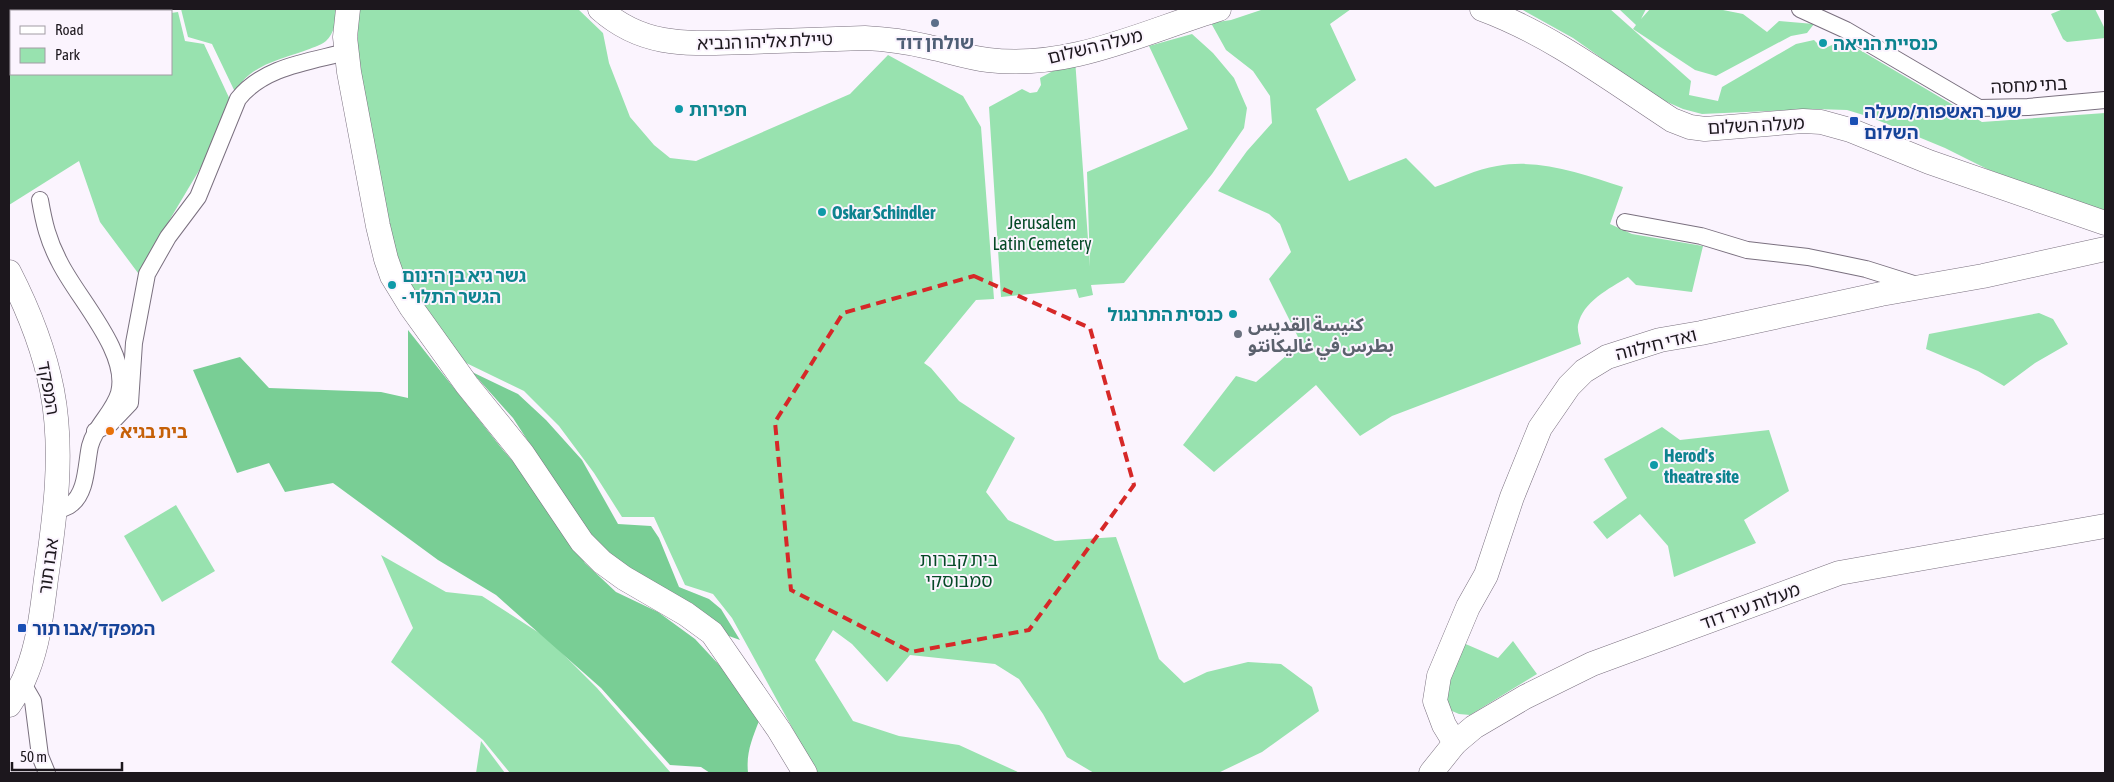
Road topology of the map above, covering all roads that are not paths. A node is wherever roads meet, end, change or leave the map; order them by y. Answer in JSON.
{"nodes":[{"id":1,"x":348,"y":9,"type":"edge"},
{"id":2,"x":600,"y":9,"type":"edge"},
{"id":3,"x":1482,"y":9,"type":"edge"},
{"id":4,"x":1800,"y":9,"type":"edge"},
{"id":5,"x":1207,"y":11,"type":"edge"},
{"id":6,"x":938,"y":49,"type":"joint"},
{"id":7,"x":346,"y":52,"type":"junction"},
{"id":8,"x":2105,"y":100,"type":"edge"},
{"id":9,"x":40,"y":200,"type":"dead end"},
{"id":10,"x":1625,"y":222,"type":"dead end"},
{"id":11,"x":2105,"y":223,"type":"edge"},
{"id":12,"x":2105,"y":249,"type":"edge"},
{"id":13,"x":9,"y":272,"type":"edge"},
{"id":14,"x":1922,"y":287,"type":"junction"},
{"id":15,"x":95,"y":430,"type":"junction"},
{"id":16,"x":56,"y":511,"type":"junction"},
{"id":17,"x":2105,"y":526,"type":"edge"},
{"id":18,"x":22,"y":682,"type":"junction"},
{"id":19,"x":9,"y":705,"type":"edge"},
{"id":20,"x":1455,"y":743,"type":"junction"},
{"id":21,"x":47,"y":773,"type":"edge"},
{"id":22,"x":805,"y":773,"type":"edge"},
{"id":23,"x":1431,"y":773,"type":"edge"}],
"edges":[{"from":1,"to":7,"type":"street"},
{"from":2,"to":6,"type":"street","name":"טיילת אליהו הנביא"},
{"from":3,"to":11,"type":"street","name":"מעלה השלום"},
{"from":4,"to":8,"type":"street","name":"בתי מחסה"},
{"from":5,"to":6,"type":"street","name":"מעלה השלום"},
{"from":7,"to":15,"type":"street"},
{"from":7,"to":22,"type":"street"},
{"from":9,"to":15,"type":"street"},
{"from":10,"to":14,"type":"street"},
{"from":12,"to":14,"type":"street","name":"ואדי חילווה"},
{"from":13,"to":16,"type":"street","name":"המפקד"},
{"from":14,"to":20,"type":"street","name":"ואדי חילווה"},
{"from":15,"to":16,"type":"street"},
{"from":16,"to":18,"type":"street","name":"אבו תור"},
{"from":17,"to":20,"type":"street","name":"מעלות עיר דוד"},
{"from":18,"to":19,"type":"street","name":"אבו תור"},
{"from":18,"to":21,"type":"street"},
{"from":20,"to":23,"type":"street","name":"מעלות עיר דוד"}]}
